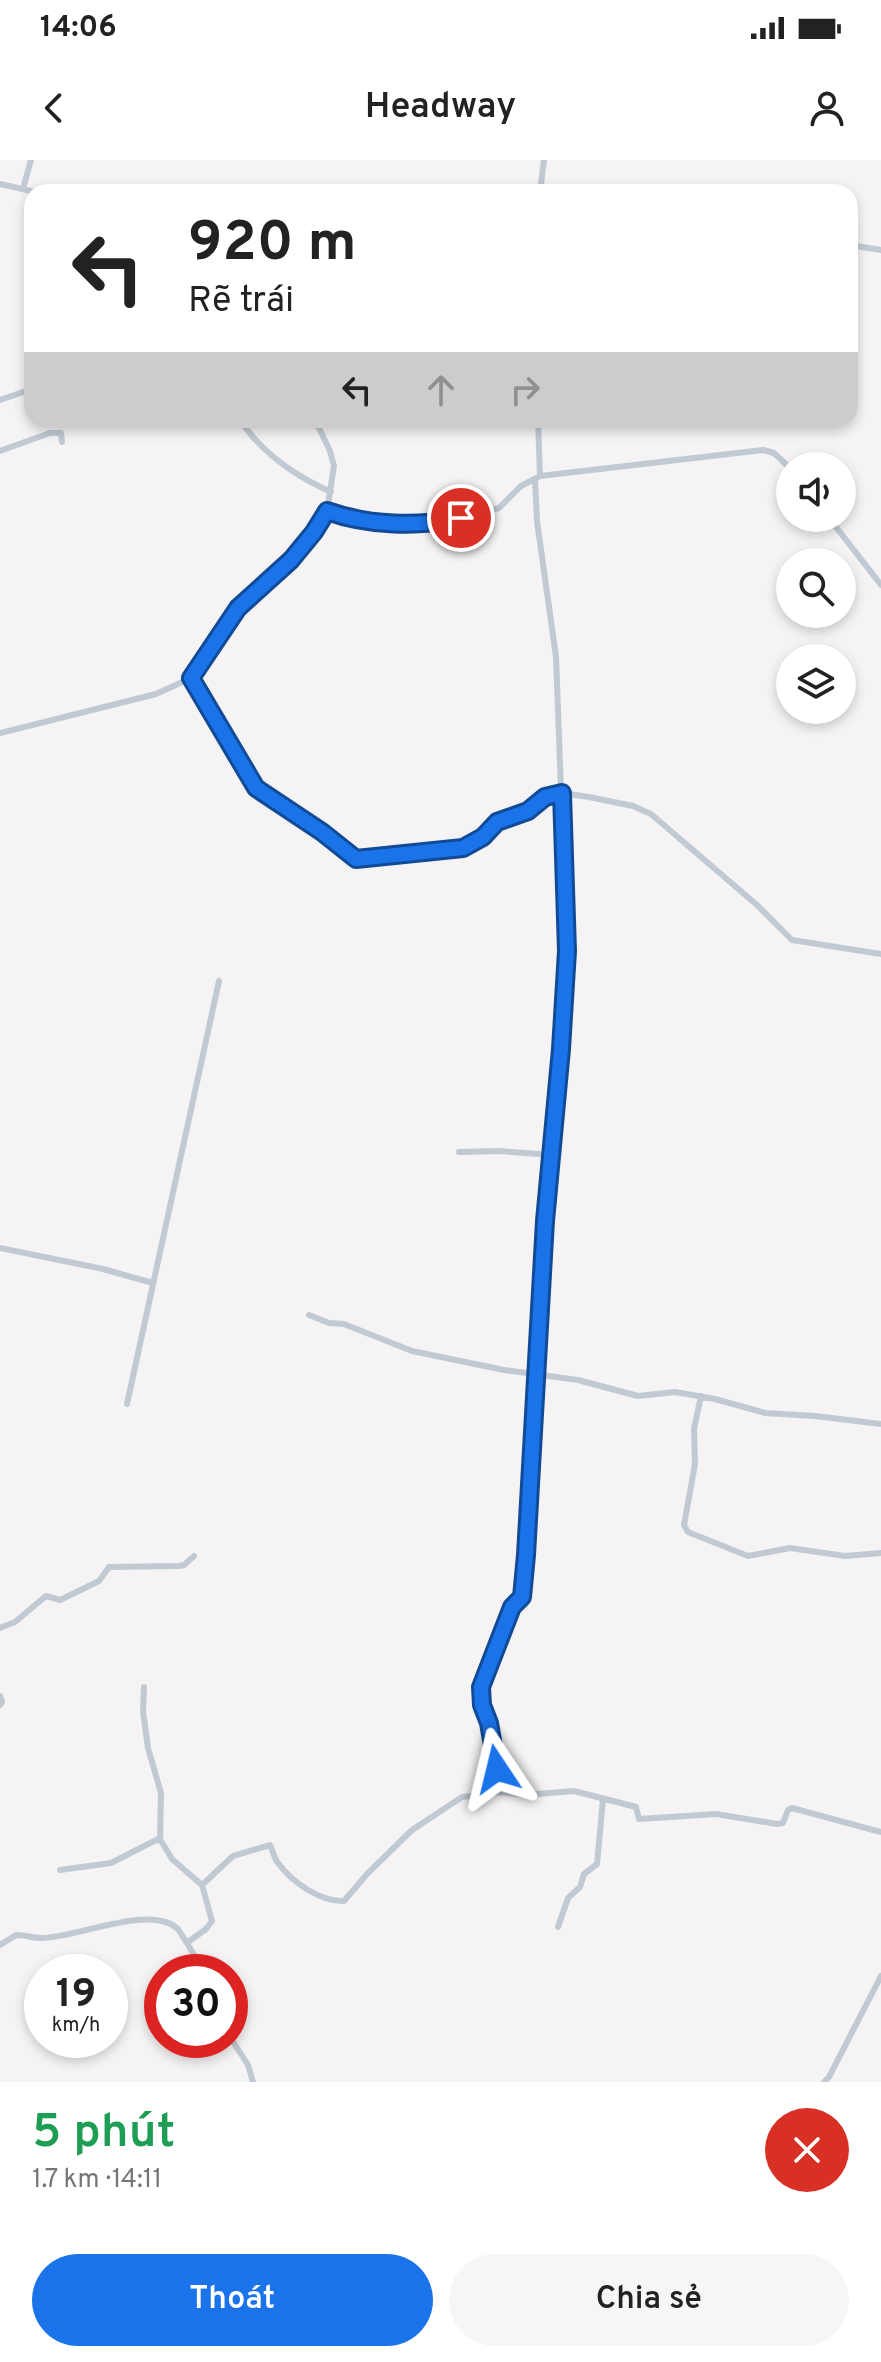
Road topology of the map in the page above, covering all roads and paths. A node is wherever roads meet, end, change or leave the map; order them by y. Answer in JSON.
{"nodes":[{"id":1,"x":31,"y":160,"type":"edge"},
{"id":2,"x":544,"y":160,"type":"edge"},
{"id":3,"x":0,"y":184,"type":"edge"},
{"id":4,"x":24,"y":184,"type":"edge"},
{"id":5,"x":541,"y":184,"type":"edge"},
{"id":6,"x":24,"y":185,"type":"edge"},
{"id":7,"x":23,"y":189,"type":"joint"},
{"id":8,"x":858,"y":246,"type":"edge"},
{"id":9,"x":881,"y":250,"type":"edge"},
{"id":10,"x":24,"y":392,"type":"edge"},
{"id":11,"x":0,"y":400,"type":"edge"},
{"id":12,"x":245,"y":428,"type":"edge"},
{"id":13,"x":319,"y":428,"type":"edge"},
{"id":14,"x":538,"y":428,"type":"edge"},
{"id":15,"x":62,"y":442,"type":"dead end"},
{"id":16,"x":0,"y":451,"type":"edge"},
{"id":17,"x":776,"y":455,"type":"edge"},
{"id":18,"x":538,"y":478,"type":"junction"},
{"id":19,"x":331,"y":492,"type":"junction"},
{"id":20,"x":327,"y":511,"type":"junction"},
{"id":21,"x":840,"y":532,"type":"edge"},
{"id":22,"x":881,"y":585,"type":"edge"},
{"id":23,"x":191,"y":678,"type":"junction"},
{"id":24,"x":0,"y":733,"type":"edge"},
{"id":25,"x":562,"y":793,"type":"junction"},
{"id":26,"x":881,"y":954,"type":"edge"},
{"id":27,"x":219,"y":981,"type":"dead end"},
{"id":28,"x":459,"y":1152,"type":"dead end"},
{"id":29,"x":552,"y":1155,"type":"junction"},
{"id":30,"x":0,"y":1248,"type":"edge"},
{"id":31,"x":153,"y":1283,"type":"junction"},
{"id":32,"x":309,"y":1315,"type":"dead end"},
{"id":33,"x":537,"y":1374,"type":"junction"},
{"id":34,"x":701,"y":1396,"type":"junction"},
{"id":35,"x":127,"y":1404,"type":"dead end"},
{"id":36,"x":881,"y":1424,"type":"edge"},
{"id":37,"x":881,"y":1553,"type":"edge"},
{"id":38,"x":194,"y":1556,"type":"dead end"},
{"id":39,"x":0,"y":1628,"type":"edge"},
{"id":40,"x":144,"y":1687,"type":"dead end"},
{"id":41,"x":0,"y":1696,"type":"edge"},
{"id":42,"x":0,"y":1705,"type":"edge"},
{"id":43,"x":501,"y":1792,"type":"junction"},
{"id":44,"x":603,"y":1799,"type":"junction"},
{"id":45,"x":881,"y":1832,"type":"edge"},
{"id":46,"x":160,"y":1838,"type":"junction"},
{"id":47,"x":60,"y":1870,"type":"dead end"},
{"id":48,"x":202,"y":1885,"type":"junction"},
{"id":49,"x":558,"y":1927,"type":"dead end"},
{"id":50,"x":188,"y":1942,"type":"junction"},
{"id":51,"x":0,"y":1945,"type":"edge"},
{"id":52,"x":195,"y":1954,"type":"edge"},
{"id":53,"x":881,"y":1976,"type":"edge"},
{"id":54,"x":244,"y":2058,"type":"edge"},
{"id":55,"x":253,"y":2082,"type":"edge"},
{"id":56,"x":824,"y":2082,"type":"edge"}],
"edges":[{"from":1,"to":4,"type":"street"},
{"from":2,"to":5,"type":"street"},
{"from":3,"to":7,"type":"street"},
{"from":6,"to":7,"type":"street"},
{"from":8,"to":9,"type":"street"},
{"from":10,"to":11,"type":"street"},
{"from":12,"to":19,"type":"street"},
{"from":13,"to":19,"type":"street"},
{"from":14,"to":18,"type":"street"},
{"from":15,"to":16,"type":"street"},
{"from":17,"to":18,"type":"street"},
{"from":18,"to":20,"type":"street"},
{"from":18,"to":25,"type":"street"},
{"from":19,"to":20,"type":"street"},
{"from":20,"to":23,"type":"street"},
{"from":21,"to":22,"type":"street"},
{"from":23,"to":24,"type":"street"},
{"from":23,"to":25,"type":"street"},
{"from":25,"to":26,"type":"street"},
{"from":25,"to":29,"type":"street"},
{"from":27,"to":31,"type":"street"},
{"from":28,"to":29,"type":"street"},
{"from":29,"to":33,"type":"street"},
{"from":30,"to":31,"type":"street"},
{"from":31,"to":35,"type":"street"},
{"from":32,"to":33,"type":"street"},
{"from":33,"to":34,"type":"street"},
{"from":33,"to":43,"type":"street"},
{"from":34,"to":36,"type":"street"},
{"from":34,"to":37,"type":"street"},
{"from":38,"to":39,"type":"street"},
{"from":40,"to":46,"type":"street"},
{"from":41,"to":42,"type":"street"},
{"from":43,"to":44,"type":"street"},
{"from":43,"to":48,"type":"street"},
{"from":44,"to":45,"type":"street"},
{"from":44,"to":49,"type":"street"},
{"from":46,"to":47,"type":"street"},
{"from":46,"to":48,"type":"street"},
{"from":48,"to":50,"type":"street"},
{"from":50,"to":51,"type":"street"},
{"from":50,"to":52,"type":"street"},
{"from":53,"to":56,"type":"street"},
{"from":54,"to":55,"type":"street"}]}
